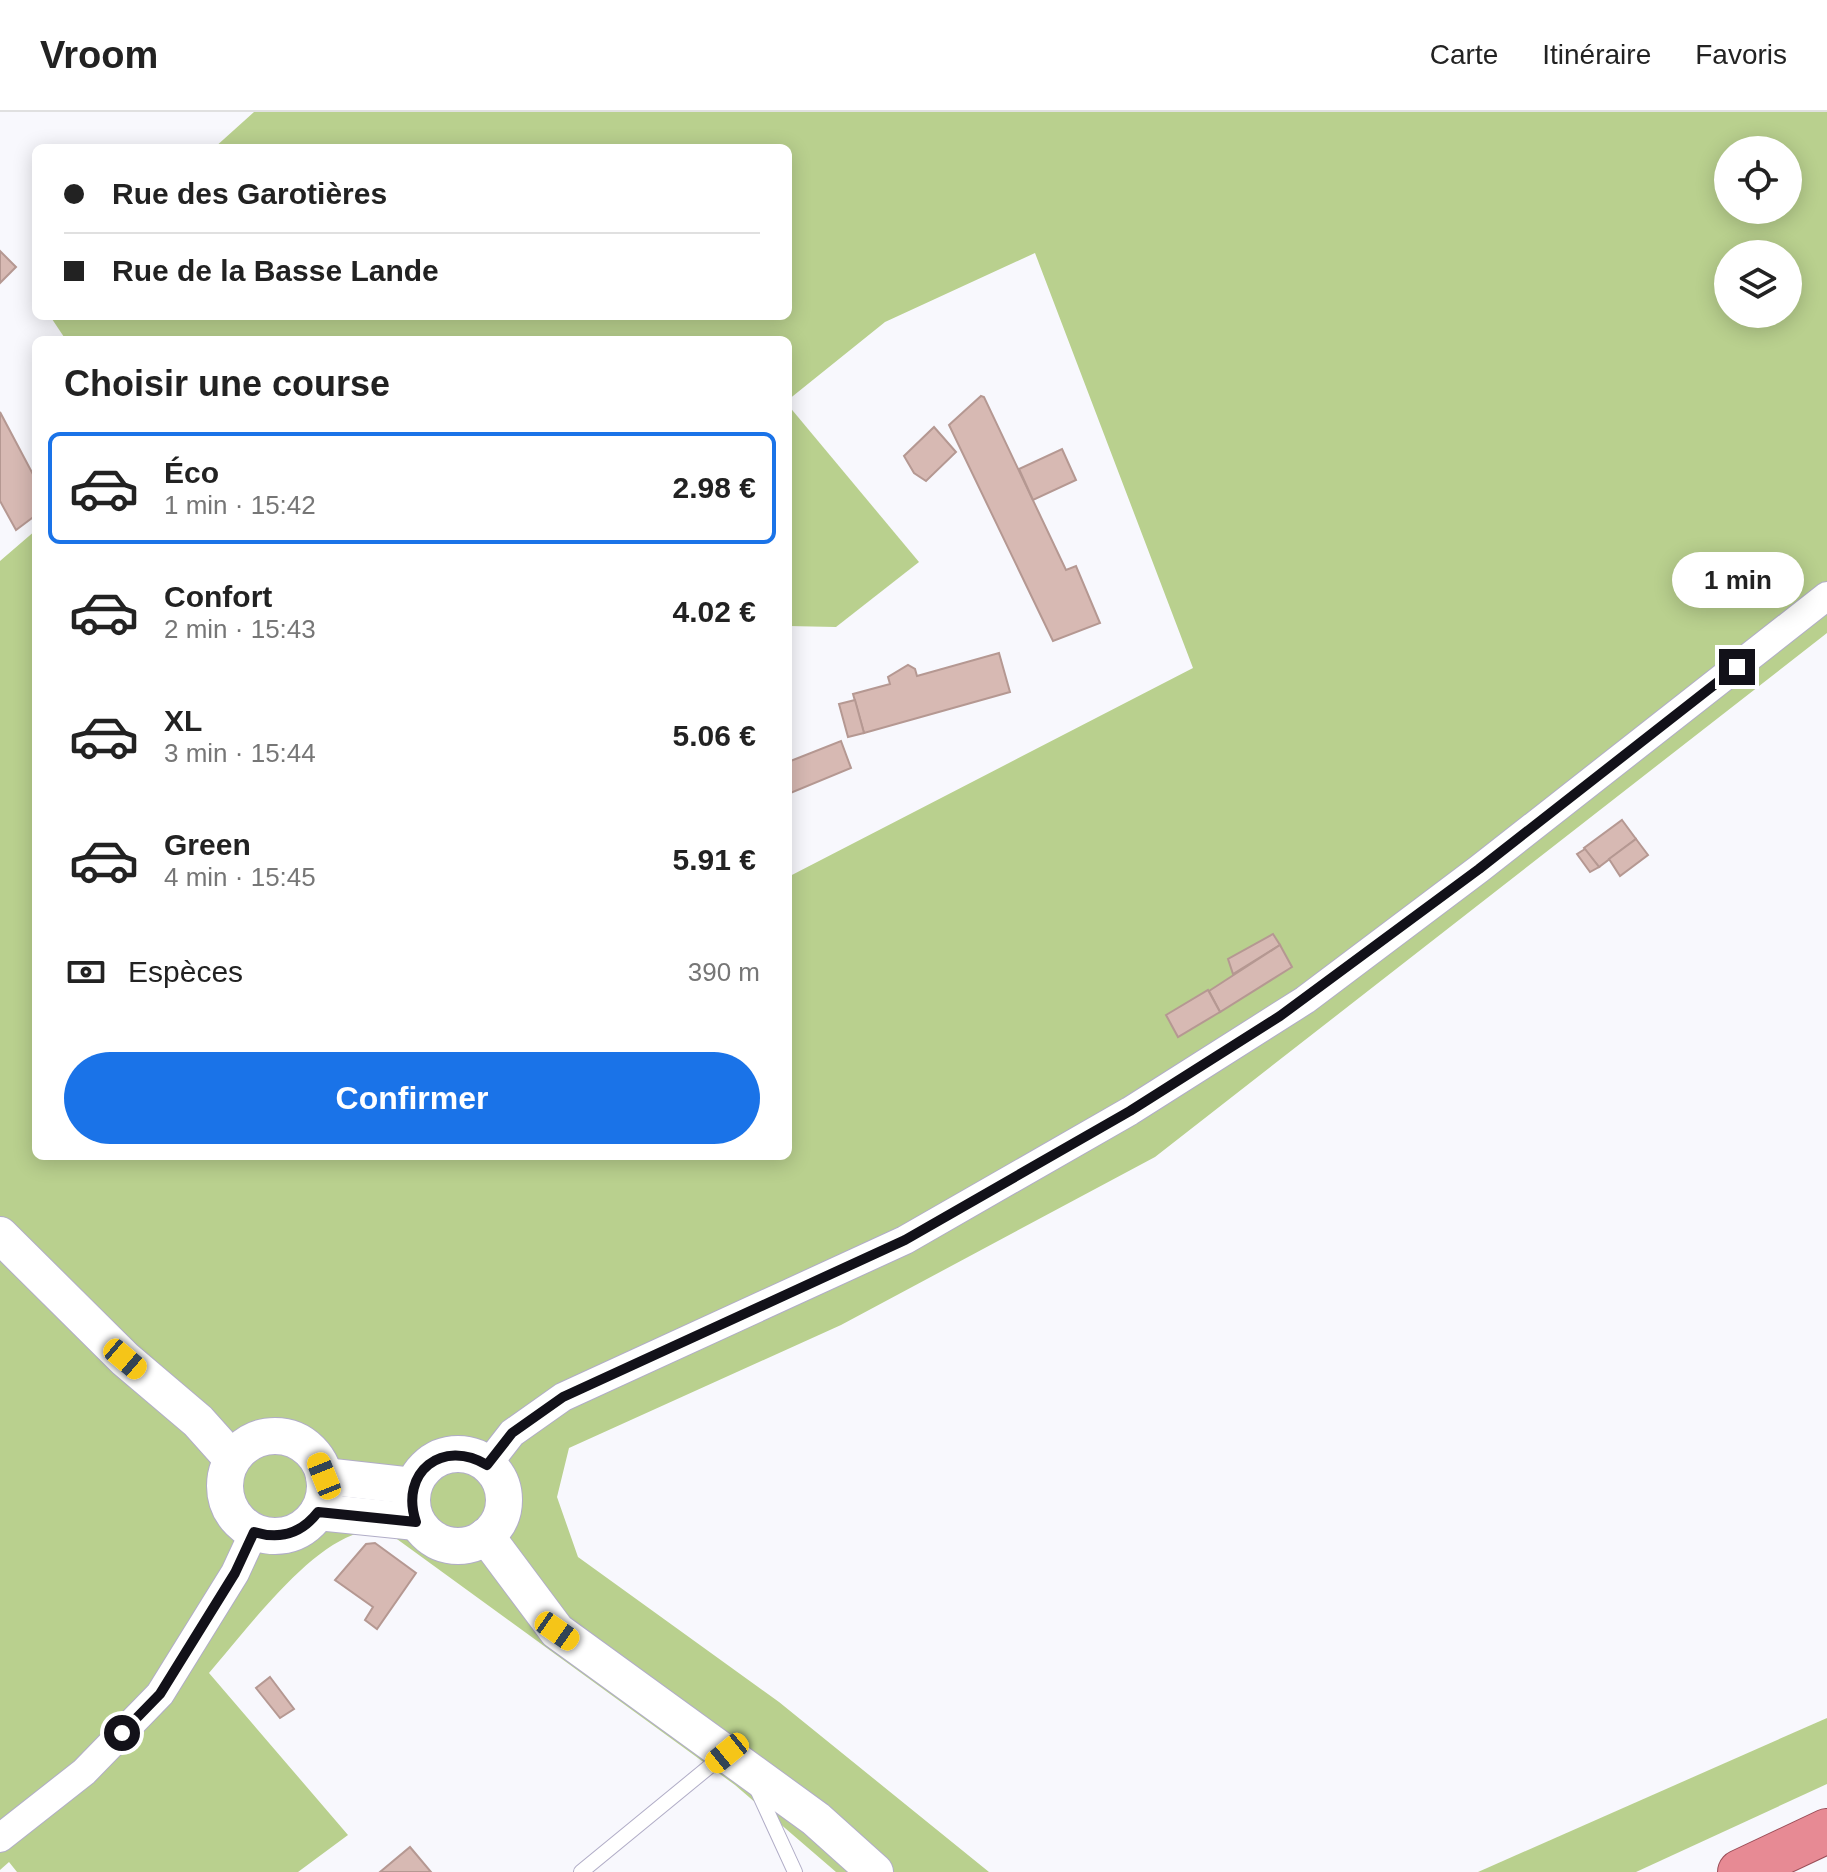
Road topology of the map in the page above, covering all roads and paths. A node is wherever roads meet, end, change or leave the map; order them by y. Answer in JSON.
{"nodes":[{"id":1,"x":1827,"y":596,"type":"edge"},
{"id":2,"x":0,"y":1235,"type":"edge"},
{"id":3,"x":232,"y":1459,"type":"junction"},
{"id":4,"x":487,"y":1465,"type":"junction"},
{"id":5,"x":324,"y":1476,"type":"junction"},
{"id":6,"x":415,"y":1504,"type":"junction"},
{"id":7,"x":318,"y":1512,"type":"junction"},
{"id":8,"x":254,"y":1532,"type":"junction"},
{"id":9,"x":486,"y":1536,"type":"junction"},
{"id":10,"x":737,"y":1760,"type":"junction"},
{"id":11,"x":1827,"y":1831,"type":"edge"},
{"id":12,"x":0,"y":1838,"type":"edge"},
{"id":13,"x":581,"y":1872,"type":"edge"},
{"id":14,"x":795,"y":1872,"type":"edge"},
{"id":15,"x":875,"y":1872,"type":"edge"},
{"id":16,"x":1740,"y":1872,"type":"edge"}],
"edges":[{"from":1,"to":4,"type":"street"},
{"from":2,"to":3,"type":"street"},
{"from":3,"to":5,"type":"street"},
{"from":3,"to":8,"type":"street"},
{"from":4,"to":6,"type":"street"},
{"from":4,"to":9,"type":"street"},
{"from":5,"to":6,"type":"street"},
{"from":5,"to":7,"type":"street"},
{"from":6,"to":7,"type":"street"},
{"from":6,"to":9,"type":"street"},
{"from":7,"to":8,"type":"street"},
{"from":8,"to":12,"type":"street"},
{"from":9,"to":10,"type":"street"},
{"from":10,"to":13,"type":"lane"},
{"from":10,"to":14,"type":"lane"},
{"from":10,"to":15,"type":"street"},
{"from":11,"to":16,"type":"highway"}]}
